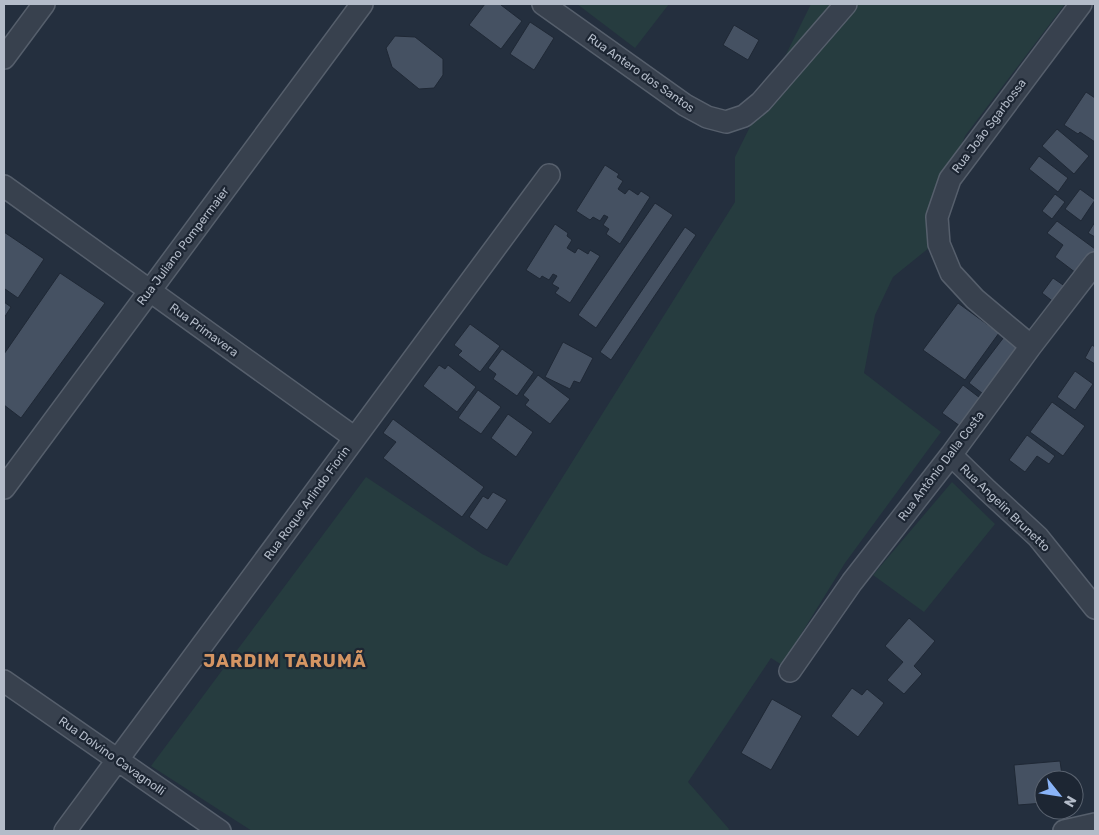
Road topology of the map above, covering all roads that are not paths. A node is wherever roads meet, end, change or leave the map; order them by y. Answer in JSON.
{"nodes":[{"id":1,"x":44,"y":4,"type":"edge"},
{"id":2,"x":362,"y":4,"type":"edge"},
{"id":3,"x":543,"y":4,"type":"edge"},
{"id":4,"x":846,"y":4,"type":"edge"},
{"id":5,"x":1081,"y":4,"type":"edge"},
{"id":6,"x":4,"y":58,"type":"edge"},
{"id":7,"x":549,"y":175,"type":"dead end"},
{"id":8,"x":4,"y":186,"type":"edge"},
{"id":9,"x":1095,"y":263,"type":"edge"},
{"id":10,"x":149,"y":291,"type":"junction"},
{"id":11,"x":1031,"y":346,"type":"junction"},
{"id":12,"x":355,"y":438,"type":"junction"},
{"id":13,"x":951,"y":455,"type":"junction"},
{"id":14,"x":4,"y":488,"type":"edge"},
{"id":15,"x":1095,"y":608,"type":"edge"},
{"id":16,"x":790,"y":671,"type":"dead end"},
{"id":17,"x":4,"y":681,"type":"edge"},
{"id":18,"x":118,"y":760,"type":"junction"},
{"id":19,"x":1095,"y":824,"type":"edge"},
{"id":20,"x":65,"y":831,"type":"edge"},
{"id":21,"x":220,"y":831,"type":"edge"},
{"id":22,"x":1064,"y":831,"type":"edge"}],
"edges":[{"from":1,"to":6,"type":"street"},
{"from":2,"to":10,"type":"street","name":"Rua Juliano Pompermaier"},
{"from":3,"to":4,"type":"street","name":"Rua Antero dos Santos"},
{"from":5,"to":11,"type":"street","name":"Rua João Sgarbossa"},
{"from":7,"to":12,"type":"street","name":"Rua Roque Arlindo Fiorin"},
{"from":8,"to":10,"type":"street","name":"Rua Primavera"},
{"from":9,"to":11,"type":"street","name":"Rua Antônio Dalla Costa"},
{"from":10,"to":12,"type":"street","name":"Rua Primavera"},
{"from":10,"to":14,"type":"street","name":"Rua Juliano Pompermaier"},
{"from":11,"to":13,"type":"street","name":"Rua Antônio Dalla Costa"},
{"from":12,"to":18,"type":"street","name":"Rua Roque Arlindo Fiorin"},
{"from":13,"to":15,"type":"street","name":"Rua Angelin Brunetto"},
{"from":13,"to":16,"type":"street","name":"Rua Antônio Dalla Costa"},
{"from":17,"to":18,"type":"street","name":"Rua Dolvino Cavagnolli"},
{"from":18,"to":20,"type":"street","name":"Rua Roque Arlindo Fiorin"},
{"from":18,"to":21,"type":"street","name":"Rua Dolvino Cavagnolli"},
{"from":19,"to":22,"type":"street"}]}
